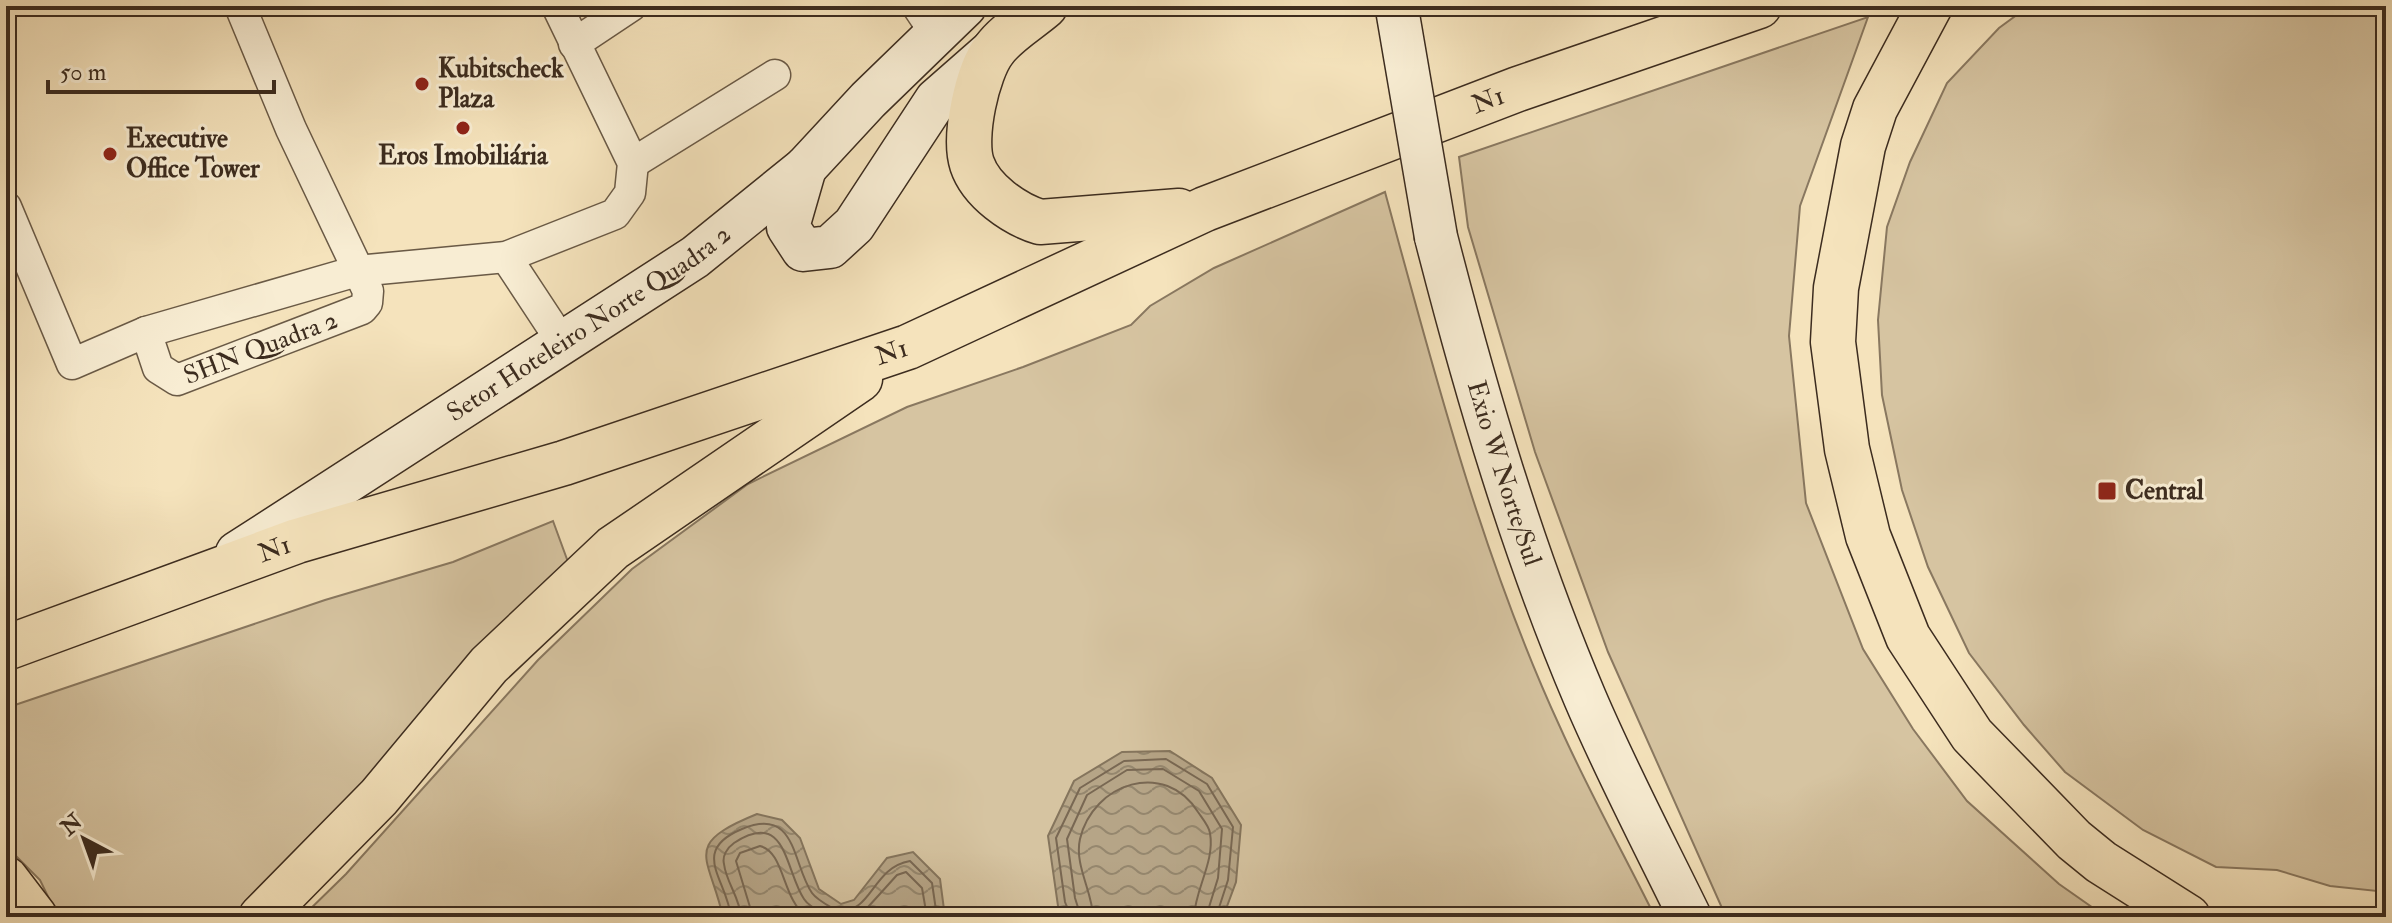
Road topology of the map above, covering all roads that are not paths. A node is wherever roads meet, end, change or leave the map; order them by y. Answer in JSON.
{"nodes":[{"id":1,"x":240,"y":6,"type":"edge"},
{"id":2,"x":557,"y":6,"type":"edge"},
{"id":3,"x":631,"y":6,"type":"edge"},
{"id":4,"x":1045,"y":6,"type":"edge"},
{"id":5,"x":1759,"y":6,"type":"edge"},
{"id":6,"x":1930,"y":6,"type":"edge"},
{"id":7,"x":1397,"y":7,"type":"edge"},
{"id":8,"x":942,"y":14,"type":"edge"},
{"id":9,"x":574,"y":44,"type":"junction"},
{"id":10,"x":993,"y":50,"type":"junction"},
{"id":11,"x":775,"y":75,"type":"dead end"},
{"id":12,"x":633,"y":163,"type":"junction"},
{"id":13,"x":805,"y":168,"type":"junction"},
{"id":14,"x":6,"y":207,"type":"edge"},
{"id":15,"x":1205,"y":209,"type":"junction"},
{"id":16,"x":506,"y":257,"type":"junction"},
{"id":17,"x":357,"y":271,"type":"junction"},
{"id":18,"x":146,"y":332,"type":"junction"},
{"id":19,"x":562,"y":342,"type":"junction"},
{"id":20,"x":908,"y":347,"type":"junction"},
{"id":21,"x":206,"y":574,"type":"junction"},
{"id":22,"x":6,"y":648,"type":"edge"},
{"id":23,"x":6,"y":879,"type":"edge"},
{"id":24,"x":35,"y":917,"type":"edge"},
{"id":25,"x":261,"y":917,"type":"edge"},
{"id":26,"x":1690,"y":917,"type":"edge"},
{"id":27,"x":2188,"y":917,"type":"edge"}],
"edges":[{"from":1,"to":17,"type":"street","name":"SHN Quadra 2"},
{"from":2,"to":9,"type":"street"},
{"from":3,"to":9,"type":"street"},
{"from":4,"to":10,"type":"highway"},
{"from":5,"to":15,"type":"highway","name":"N1"},
{"from":6,"to":27,"type":"highway"},
{"from":7,"to":26,"type":"main road","name":"Exio W Norte/Sul","bridge":true},
{"from":8,"to":13,"type":"main road","name":"Setor Hoteleiro Norte Quadra 2"},
{"from":9,"to":12,"type":"street"},
{"from":10,"to":13,"type":"main road"},
{"from":10,"to":15,"type":"highway"},
{"from":11,"to":12,"type":"street"},
{"from":12,"to":16,"type":"street","name":"SHN Quadra 2"},
{"from":13,"to":19,"type":"main road","name":"Setor Hoteleiro Norte Quadra 2"},
{"from":14,"to":18,"type":"street","name":"SHN Quadra 2"},
{"from":15,"to":20,"type":"highway","name":"N1"},
{"from":16,"to":17,"type":"street","name":"SHN Quadra 2"},
{"from":16,"to":19,"type":"street"},
{"from":17,"to":18,"type":"street","name":"SHN Quadra 2"},
{"from":17,"to":18,"type":"street","name":"SHN Quadra 2"},
{"from":19,"to":21,"type":"main road","name":"Setor Hoteleiro Norte Quadra 2"},
{"from":20,"to":21,"type":"highway","name":"N1"},
{"from":20,"to":25,"type":"highway"},
{"from":21,"to":22,"type":"highway","name":"N1"},
{"from":23,"to":24,"type":"highway"}]}
